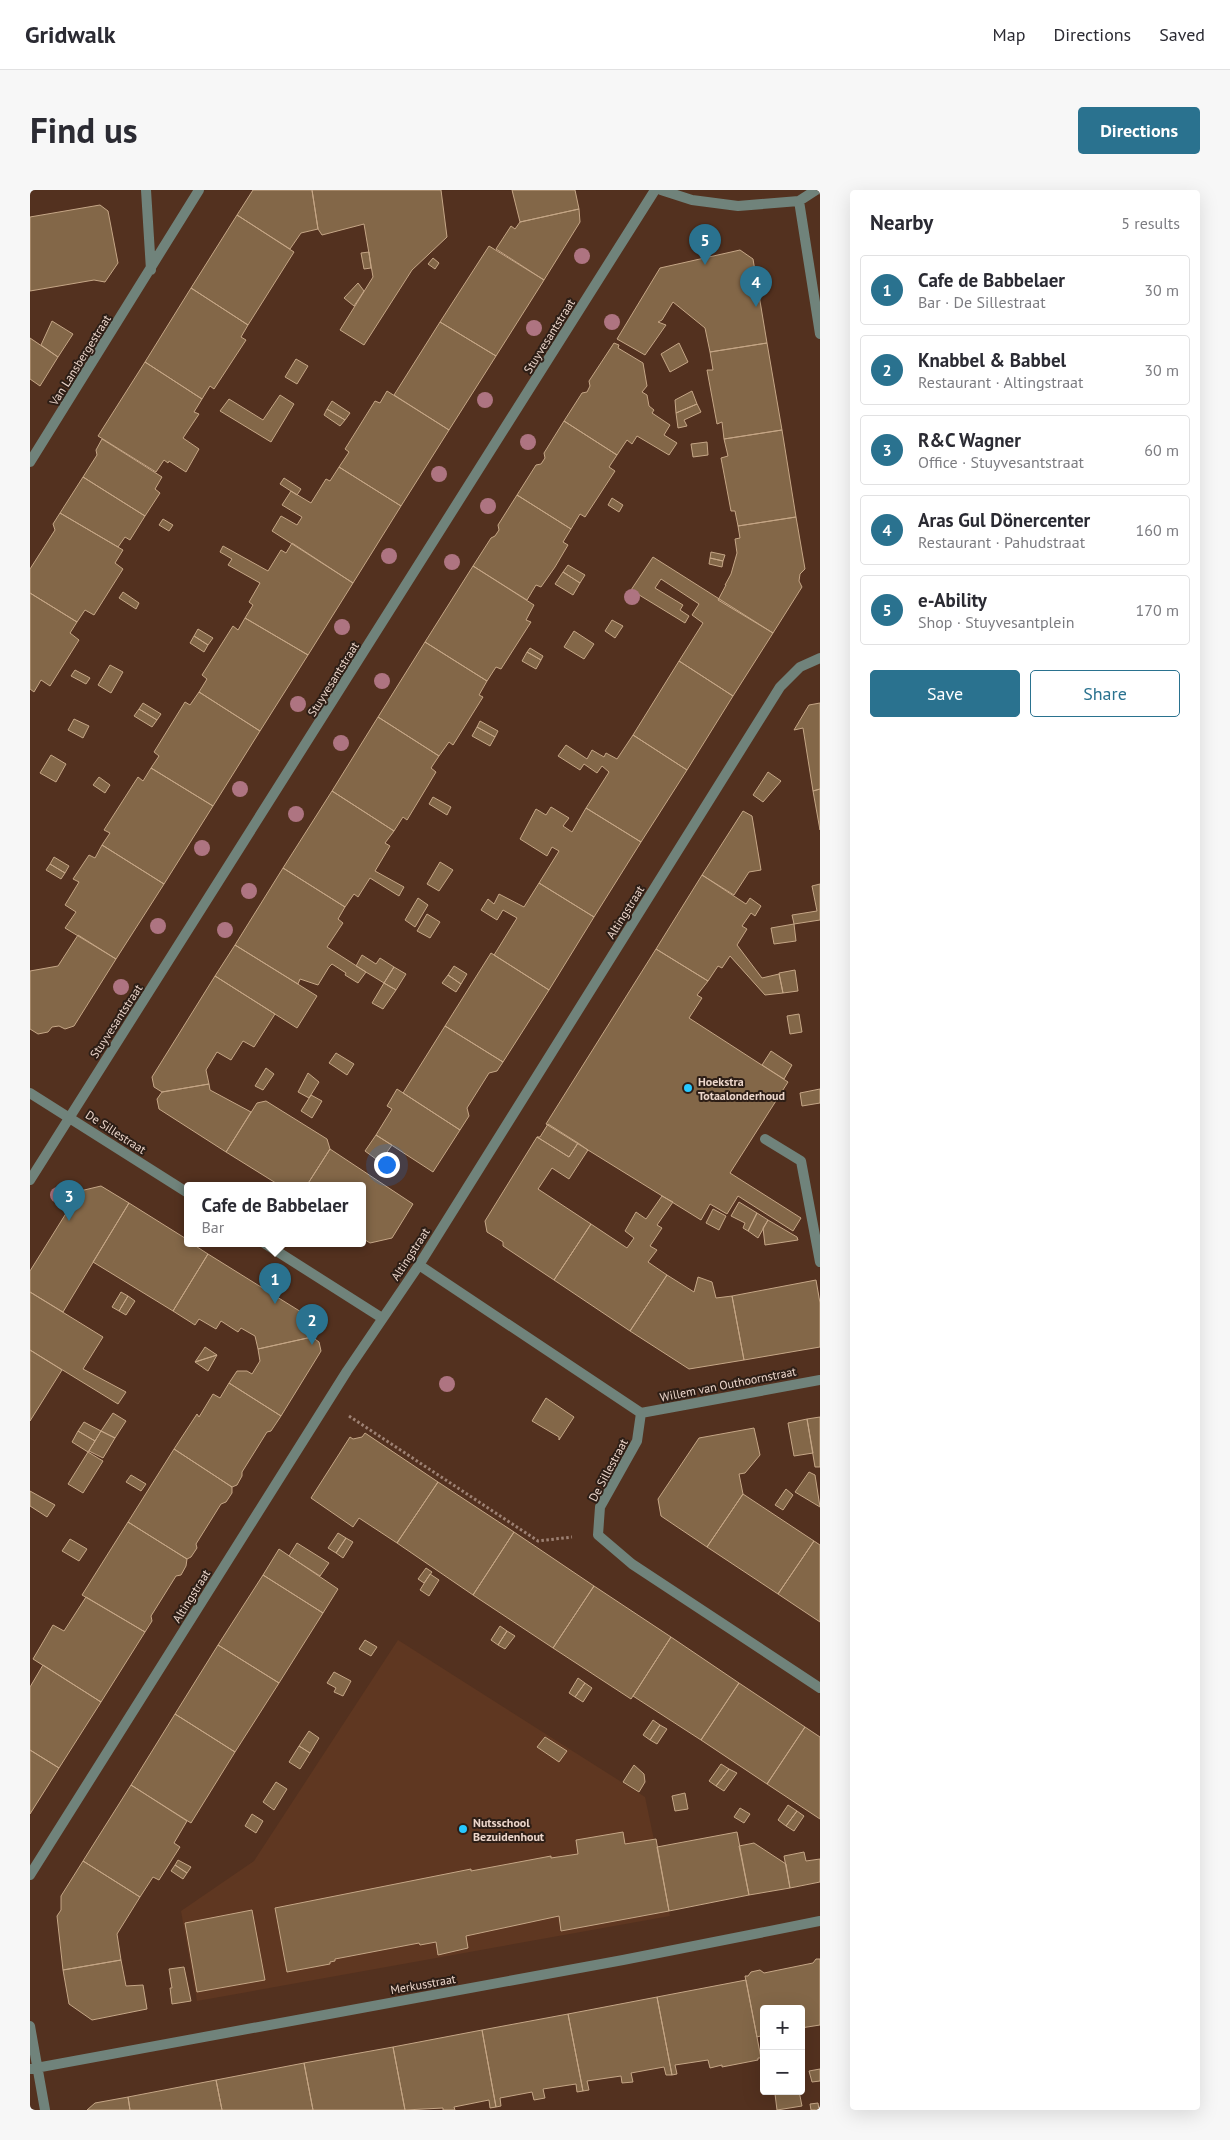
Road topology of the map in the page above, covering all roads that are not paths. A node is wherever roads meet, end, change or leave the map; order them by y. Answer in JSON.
{"nodes":[{"id":1,"x":146,"y":190,"type":"edge"},
{"id":2,"x":199,"y":190,"type":"edge"},
{"id":3,"x":655,"y":190,"type":"edge"},
{"id":4,"x":661,"y":190,"type":"edge"},
{"id":5,"x":816,"y":190,"type":"edge"},
{"id":6,"x":799,"y":201,"type":"junction"},
{"id":7,"x":151,"y":270,"type":"junction"},
{"id":8,"x":820,"y":334,"type":"edge"},
{"id":9,"x":30,"y":462,"type":"edge"},
{"id":10,"x":820,"y":658,"type":"edge"},
{"id":11,"x":30,"y":1093,"type":"edge"},
{"id":12,"x":69,"y":1117,"type":"junction"},
{"id":13,"x":765,"y":1139,"type":"dead end"},
{"id":14,"x":30,"y":1180,"type":"edge"},
{"id":15,"x":184,"y":1190,"type":"edge"},
{"id":16,"x":270,"y":1247,"type":"edge"},
{"id":17,"x":820,"y":1262,"type":"edge"},
{"id":18,"x":419,"y":1265,"type":"junction"},
{"id":19,"x":382,"y":1318,"type":"junction"},
{"id":20,"x":820,"y":1380,"type":"edge"},
{"id":21,"x":641,"y":1413,"type":"junction"},
{"id":22,"x":820,"y":1688,"type":"edge"},
{"id":23,"x":30,"y":1875,"type":"edge"},
{"id":24,"x":820,"y":1921,"type":"edge"},
{"id":25,"x":30,"y":2026,"type":"edge"},
{"id":26,"x":34,"y":2068,"type":"edge"},
{"id":27,"x":45,"y":2110,"type":"edge"}],
"edges":[{"from":1,"to":7,"type":"street"},
{"from":2,"to":7,"type":"street","name":"Van Lansbergestraat"},
{"from":3,"to":12,"type":"street","name":"Stuyvesantstraat"},
{"from":4,"to":6,"type":"street"},
{"from":5,"to":6,"type":"street"},
{"from":6,"to":8,"type":"street"},
{"from":7,"to":9,"type":"street","name":"Van Lansbergestraat"},
{"from":10,"to":18,"type":"street","name":"Altingstraat"},
{"from":11,"to":12,"type":"street","name":"De Sillestraat"},
{"from":12,"to":14,"type":"street","name":"Stuyvesantstraat"},
{"from":12,"to":15,"type":"street","name":"De Sillestraat"},
{"from":13,"to":17,"type":"street"},
{"from":16,"to":19,"type":"street"},
{"from":18,"to":19,"type":"street","name":"Altingstraat"},
{"from":18,"to":21,"type":"street"},
{"from":19,"to":23,"type":"street","name":"Altingstraat"},
{"from":20,"to":21,"type":"street","name":"Willem van Outhoornstraat"},
{"from":21,"to":22,"type":"street","name":"De Sillestraat"},
{"from":24,"to":26,"type":"street","name":"Merkusstraat"},
{"from":25,"to":26,"type":"street"},
{"from":26,"to":27,"type":"street"}]}
